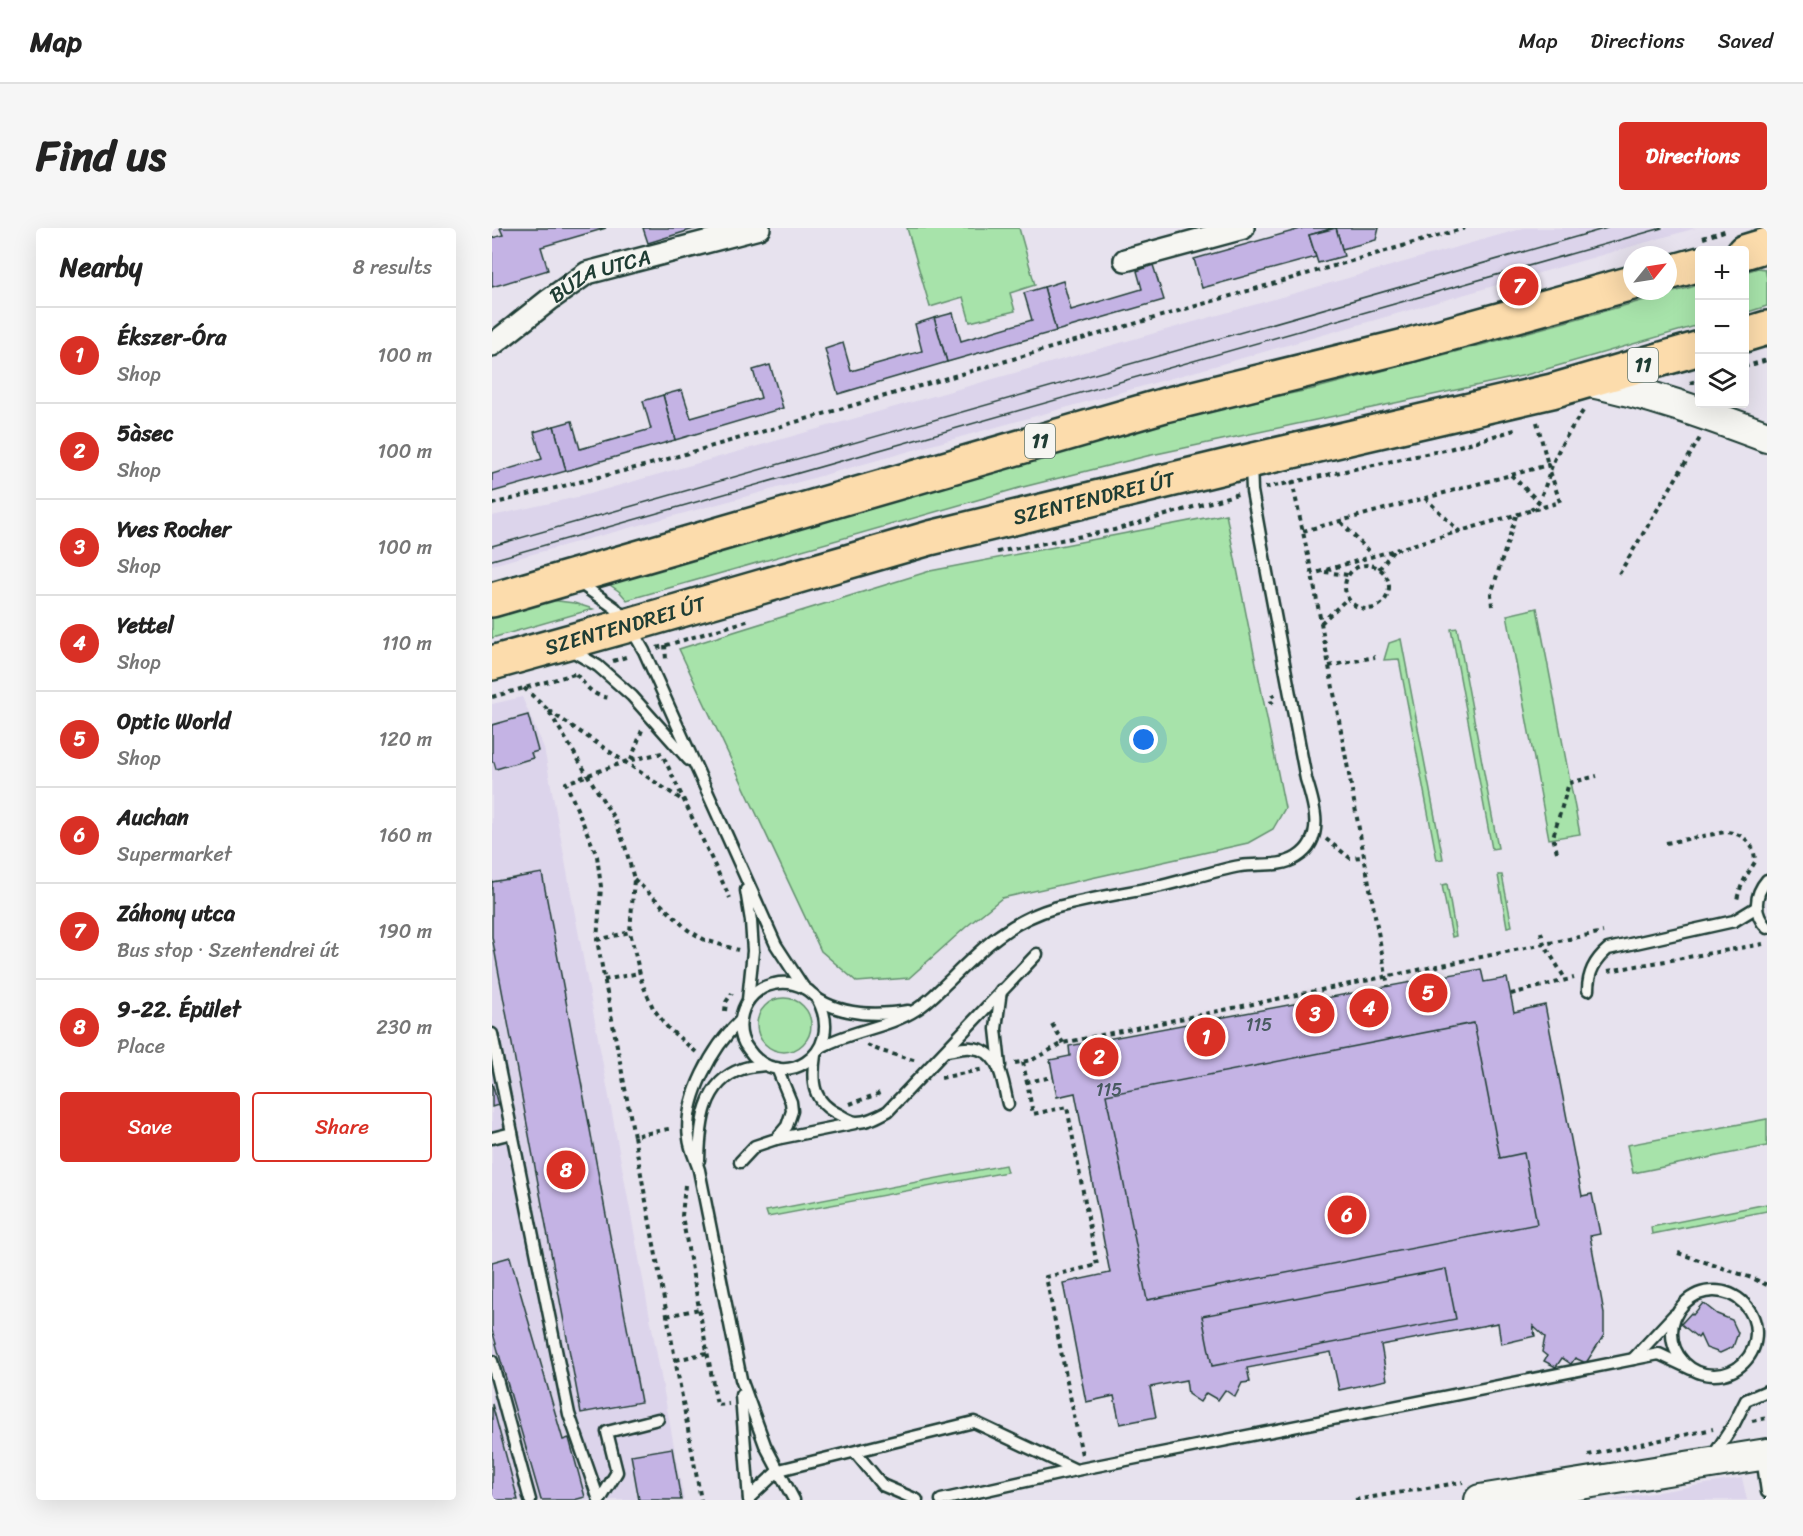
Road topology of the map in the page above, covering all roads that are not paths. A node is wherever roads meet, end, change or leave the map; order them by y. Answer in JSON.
{"nodes":[{"id":1,"x":759,"y":228,"type":"edge"},
{"id":2,"x":1243,"y":228,"type":"edge"},
{"id":3,"x":1186,"y":236,"type":"edge"},
{"id":4,"x":1767,"y":245,"type":"edge"},
{"id":5,"x":1749,"y":250,"type":"edge"},
{"id":6,"x":1125,"y":260,"type":"dead end"},
{"id":7,"x":1695,"y":265,"type":"edge"},
{"id":8,"x":1677,"y":270,"type":"edge"},
{"id":9,"x":1623,"y":286,"type":"edge"},
{"id":10,"x":1767,"y":328,"type":"edge"},
{"id":11,"x":1749,"y":333,"type":"edge"},
{"id":12,"x":492,"y":345,"type":"edge"},
{"id":13,"x":1695,"y":350,"type":"edge"},
{"id":14,"x":1588,"y":400,"type":"junction"},
{"id":15,"x":1767,"y":437,"type":"edge"},
{"id":16,"x":1251,"y":476,"type":"junction"},
{"id":17,"x":570,"y":576,"type":"junction"},
{"id":18,"x":492,"y":600,"type":"edge"},
{"id":19,"x":637,"y":638,"type":"junction"},
{"id":20,"x":560,"y":644,"type":"junction"},
{"id":21,"x":492,"y":663,"type":"edge"},
{"id":22,"x":697,"y":769,"type":"junction"},
{"id":23,"x":744,"y":875,"type":"junction"},
{"id":24,"x":1767,"y":880,"type":"edge"},
{"id":25,"x":1757,"y":907,"type":"junction"},
{"id":26,"x":1767,"y":928,"type":"edge"},
{"id":27,"x":1037,"y":954,"type":"dead end"},
{"id":28,"x":804,"y":988,"type":"junction"},
{"id":29,"x":1001,"y":990,"type":"junction"},
{"id":30,"x":1588,"y":990,"type":"dead end"},
{"id":31,"x":932,"y":997,"type":"junction"},
{"id":32,"x":748,"y":1000,"type":"junction"},
{"id":33,"x":818,"y":1000,"type":"junction"},
{"id":34,"x":740,"y":1021,"type":"junction"},
{"id":35,"x":492,"y":1034,"type":"edge"},
{"id":36,"x":818,"y":1051,"type":"junction"},
{"id":37,"x":947,"y":1051,"type":"junction"},
{"id":38,"x":765,"y":1065,"type":"junction"},
{"id":39,"x":1000,"y":1066,"type":"junction"},
{"id":40,"x":777,"y":1068,"type":"junction"},
{"id":41,"x":1008,"y":1104,"type":"dead end"},
{"id":42,"x":855,"y":1123,"type":"junction"},
{"id":43,"x":512,"y":1133,"type":"junction"},
{"id":44,"x":492,"y":1138,"type":"edge"},
{"id":45,"x":776,"y":1139,"type":"junction"},
{"id":46,"x":740,"y":1162,"type":"dead end"},
{"id":47,"x":699,"y":1170,"type":"junction"},
{"id":48,"x":1678,"y":1310,"type":"junction"},
{"id":49,"x":1633,"y":1359,"type":"junction"},
{"id":50,"x":492,"y":1361,"type":"edge"},
{"id":51,"x":1691,"y":1369,"type":"junction"},
{"id":52,"x":741,"y":1379,"type":"junction"},
{"id":53,"x":1767,"y":1391,"type":"edge"},
{"id":54,"x":658,"y":1419,"type":"dead end"},
{"id":55,"x":855,"y":1452,"type":"junction"},
{"id":56,"x":1764,"y":1454,"type":"edge"},
{"id":57,"x":1707,"y":1464,"type":"junction"},
{"id":58,"x":1081,"y":1469,"type":"junction"},
{"id":59,"x":779,"y":1470,"type":"junction"},
{"id":60,"x":1767,"y":1492,"type":"edge"},
{"id":61,"x":749,"y":1499,"type":"edge"},
{"id":62,"x":530,"y":1500,"type":"edge"},
{"id":63,"x":600,"y":1500,"type":"edge"},
{"id":64,"x":794,"y":1500,"type":"edge"},
{"id":65,"x":916,"y":1500,"type":"edge"},
{"id":66,"x":941,"y":1500,"type":"edge"},
{"id":67,"x":1480,"y":1500,"type":"edge"}],
"edges":[{"from":1,"to":12,"type":"street","name":"BÚZA UTCA"},
{"from":2,"to":3,"type":"street"},
{"from":3,"to":6,"type":"street"},
{"from":4,"to":5,"type":"main road"},
{"from":7,"to":8,"type":"main road"},
{"from":9,"to":17,"type":"main road","number":"11"},
{"from":10,"to":11,"type":"main road"},
{"from":13,"to":14,"type":"main road","name":"SZENTENDREI ÚT","number":"11"},
{"from":14,"to":15,"type":"main road"},
{"from":14,"to":16,"type":"main road","name":"SZENTENDREI ÚT","number":"11"},
{"from":16,"to":19,"type":"main road","name":"SZENTENDREI ÚT","number":"11"},
{"from":16,"to":31,"type":"lane"},
{"from":17,"to":18,"type":"main road","number":"11"},
{"from":17,"to":19,"type":"lane"},
{"from":19,"to":20,"type":"main road","name":"SZENTENDREI ÚT","number":"11"},
{"from":19,"to":22,"type":"lane"},
{"from":20,"to":21,"type":"main road","name":"SZENTENDREI ÚT","number":"11"},
{"from":20,"to":22,"type":"lane"},
{"from":22,"to":23,"type":"lane"},
{"from":23,"to":28,"type":"lane"},
{"from":23,"to":32,"type":"lane"},
{"from":24,"to":25,"type":"lane"},
{"from":25,"to":26,"type":"lane"},
{"from":25,"to":30,"type":"lane"},
{"from":27,"to":29,"type":"lane"},
{"from":28,"to":32,"type":"lane"},
{"from":28,"to":33,"type":"lane"},
{"from":29,"to":37,"type":"lane"},
{"from":29,"to":39,"type":"lane"},
{"from":31,"to":33,"type":"lane"},
{"from":31,"to":36,"type":"lane"},
{"from":32,"to":34,"type":"lane"},
{"from":33,"to":36,"type":"lane"},
{"from":34,"to":38,"type":"lane"},
{"from":34,"to":47,"type":"lane"},
{"from":35,"to":43,"type":"lane"},
{"from":36,"to":40,"type":"lane"},
{"from":36,"to":42,"type":"lane"},
{"from":37,"to":39,"type":"lane"},
{"from":37,"to":42,"type":"lane"},
{"from":38,"to":40,"type":"lane"},
{"from":38,"to":47,"type":"lane"},
{"from":39,"to":41,"type":"lane"},
{"from":40,"to":45,"type":"lane"},
{"from":42,"to":45,"type":"lane"},
{"from":43,"to":44,"type":"lane"},
{"from":43,"to":63,"type":"lane"},
{"from":45,"to":46,"type":"lane"},
{"from":47,"to":52,"type":"lane"},
{"from":48,"to":49,"type":"lane"},
{"from":48,"to":51,"type":"lane"},
{"from":48,"to":51,"type":"lane"},
{"from":49,"to":51,"type":"lane"},
{"from":49,"to":58,"type":"lane"},
{"from":50,"to":62,"type":"lane"},
{"from":52,"to":59,"type":"lane"},
{"from":52,"to":61,"type":"lane"},
{"from":53,"to":57,"type":"lane"},
{"from":54,"to":63,"type":"lane"},
{"from":55,"to":58,"type":"lane"},
{"from":55,"to":59,"type":"lane"},
{"from":55,"to":65,"type":"lane"},
{"from":56,"to":57,"type":"main road"},
{"from":56,"to":60,"type":"lane"},
{"from":57,"to":67,"type":"main road"},
{"from":58,"to":66,"type":"lane"},
{"from":59,"to":61,"type":"lane"},
{"from":59,"to":64,"type":"lane"}]}
